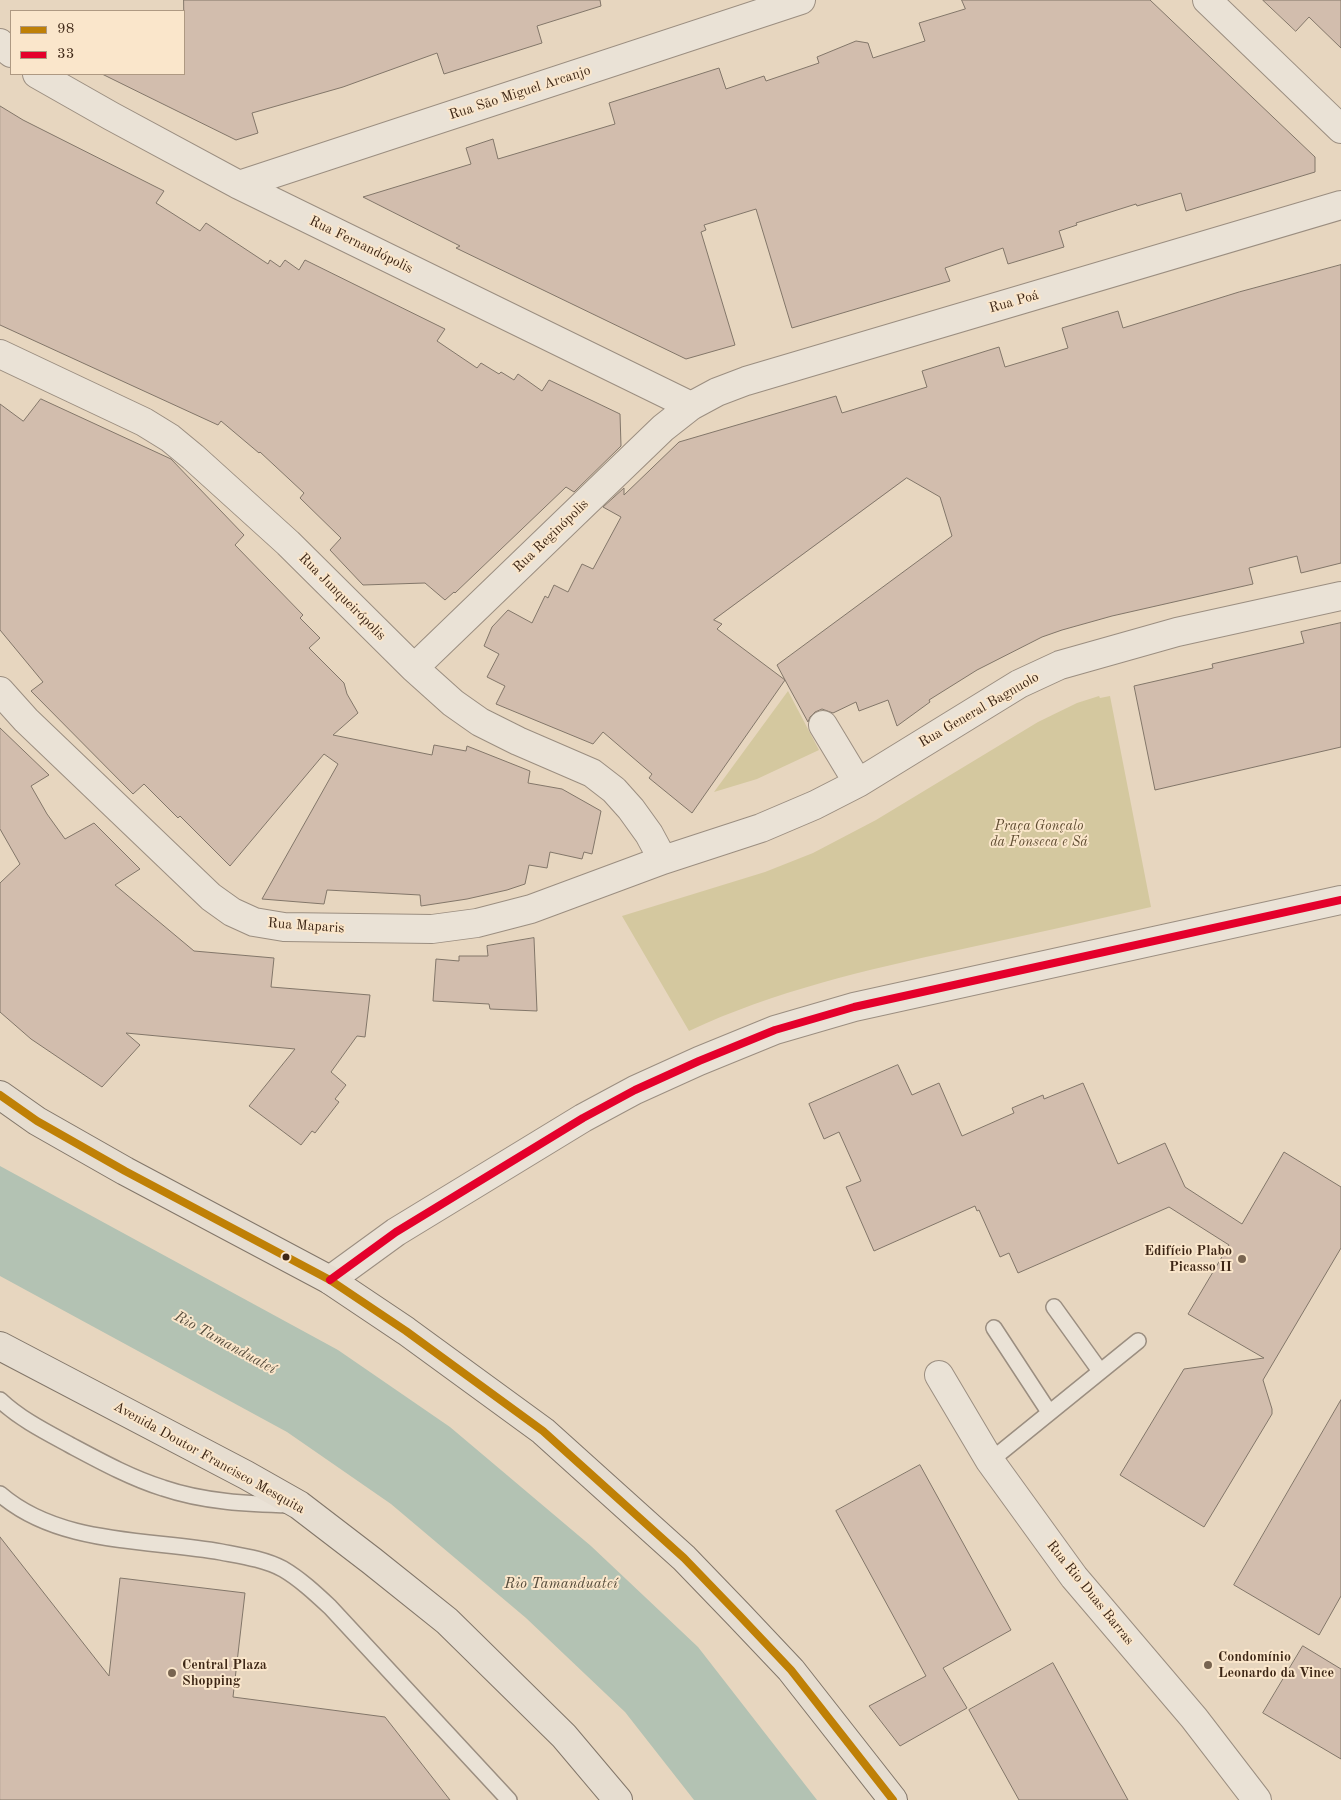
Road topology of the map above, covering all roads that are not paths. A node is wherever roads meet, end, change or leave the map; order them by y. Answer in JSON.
{"nodes":[{"id":1,"x":801,"y":0,"type":"edge"},
{"id":2,"x":1207,"y":0,"type":"edge"},
{"id":3,"x":0,"y":43,"type":"edge"},
{"id":4,"x":10,"y":52,"type":"edge"},
{"id":5,"x":39,"y":75,"type":"edge"},
{"id":6,"x":1341,"y":129,"type":"edge"},
{"id":7,"x":239,"y":185,"type":"junction"},
{"id":8,"x":1341,"y":205,"type":"edge"},
{"id":9,"x":0,"y":354,"type":"edge"},
{"id":10,"x":691,"y":406,"type":"junction"},
{"id":11,"x":1341,"y":596,"type":"edge"},
{"id":12,"x":414,"y":668,"type":"junction"},
{"id":13,"x":0,"y":691,"type":"edge"},
{"id":14,"x":823,"y":725,"type":"dead end"},
{"id":15,"x":858,"y":782,"type":"junction"},
{"id":16,"x":662,"y":860,"type":"junction"},
{"id":17,"x":1341,"y":900,"type":"edge"},
{"id":18,"x":0,"y":1095,"type":"edge"},
{"id":19,"x":330,"y":1280,"type":"junction"},
{"id":20,"x":1054,"y":1307,"type":"dead end"},
{"id":21,"x":994,"y":1328,"type":"dead end"},
{"id":22,"x":1138,"y":1341,"type":"dead end"},
{"id":23,"x":0,"y":1346,"type":"edge"},
{"id":24,"x":1100,"y":1371,"type":"junction"},
{"id":25,"x":939,"y":1375,"type":"dead end"},
{"id":26,"x":0,"y":1400,"type":"edge"},
{"id":27,"x":1050,"y":1412,"type":"junction"},
{"id":28,"x":990,"y":1461,"type":"junction"},
{"id":29,"x":0,"y":1494,"type":"edge"},
{"id":30,"x":299,"y":1505,"type":"junction"},
{"id":31,"x":509,"y":1800,"type":"edge"},
{"id":32,"x":618,"y":1800,"type":"edge"},
{"id":33,"x":893,"y":1800,"type":"edge"},
{"id":34,"x":1256,"y":1800,"type":"edge"}],
"edges":[{"from":1,"to":7,"type":"street","name":"Rua São Miguel Arcanjo"},
{"from":2,"to":6,"type":"street"},
{"from":3,"to":4,"type":"street"},
{"from":5,"to":7,"type":"street","name":"Rua Fernandópolis"},
{"from":7,"to":10,"type":"street","name":"Rua Fernandópolis"},
{"from":8,"to":10,"type":"street","name":"Rua Poá"},
{"from":9,"to":12,"type":"street","name":"Rua Junqueirópolis"},
{"from":10,"to":12,"type":"street","name":"Rua Reginópolis"},
{"from":11,"to":15,"type":"street","name":"Rua General Bagnuolo"},
{"from":12,"to":16,"type":"street","name":"Rua Junqueirópolis"},
{"from":13,"to":16,"type":"street","name":"Rua Maparis"},
{"from":14,"to":15,"type":"street"},
{"from":15,"to":16,"type":"street","name":"Rua General Bagnuolo"},
{"from":17,"to":19,"type":"street"},
{"from":18,"to":19,"type":"highway"},
{"from":19,"to":33,"type":"highway"},
{"from":20,"to":24,"type":"lane"},
{"from":21,"to":27,"type":"lane"},
{"from":22,"to":24,"type":"lane"},
{"from":23,"to":30,"type":"highway","name":"Avenida Doutor Francisco Mesquita"},
{"from":24,"to":27,"type":"lane"},
{"from":25,"to":28,"type":"street","name":"Rua Rio Duas Barras"},
{"from":26,"to":30,"type":"lane"},
{"from":27,"to":28,"type":"lane"},
{"from":28,"to":34,"type":"street","name":"Rua Rio Duas Barras"},
{"from":29,"to":31,"type":"lane"},
{"from":30,"to":32,"type":"highway","name":"Avenida Doutor Francisco Mesquita"}]}
